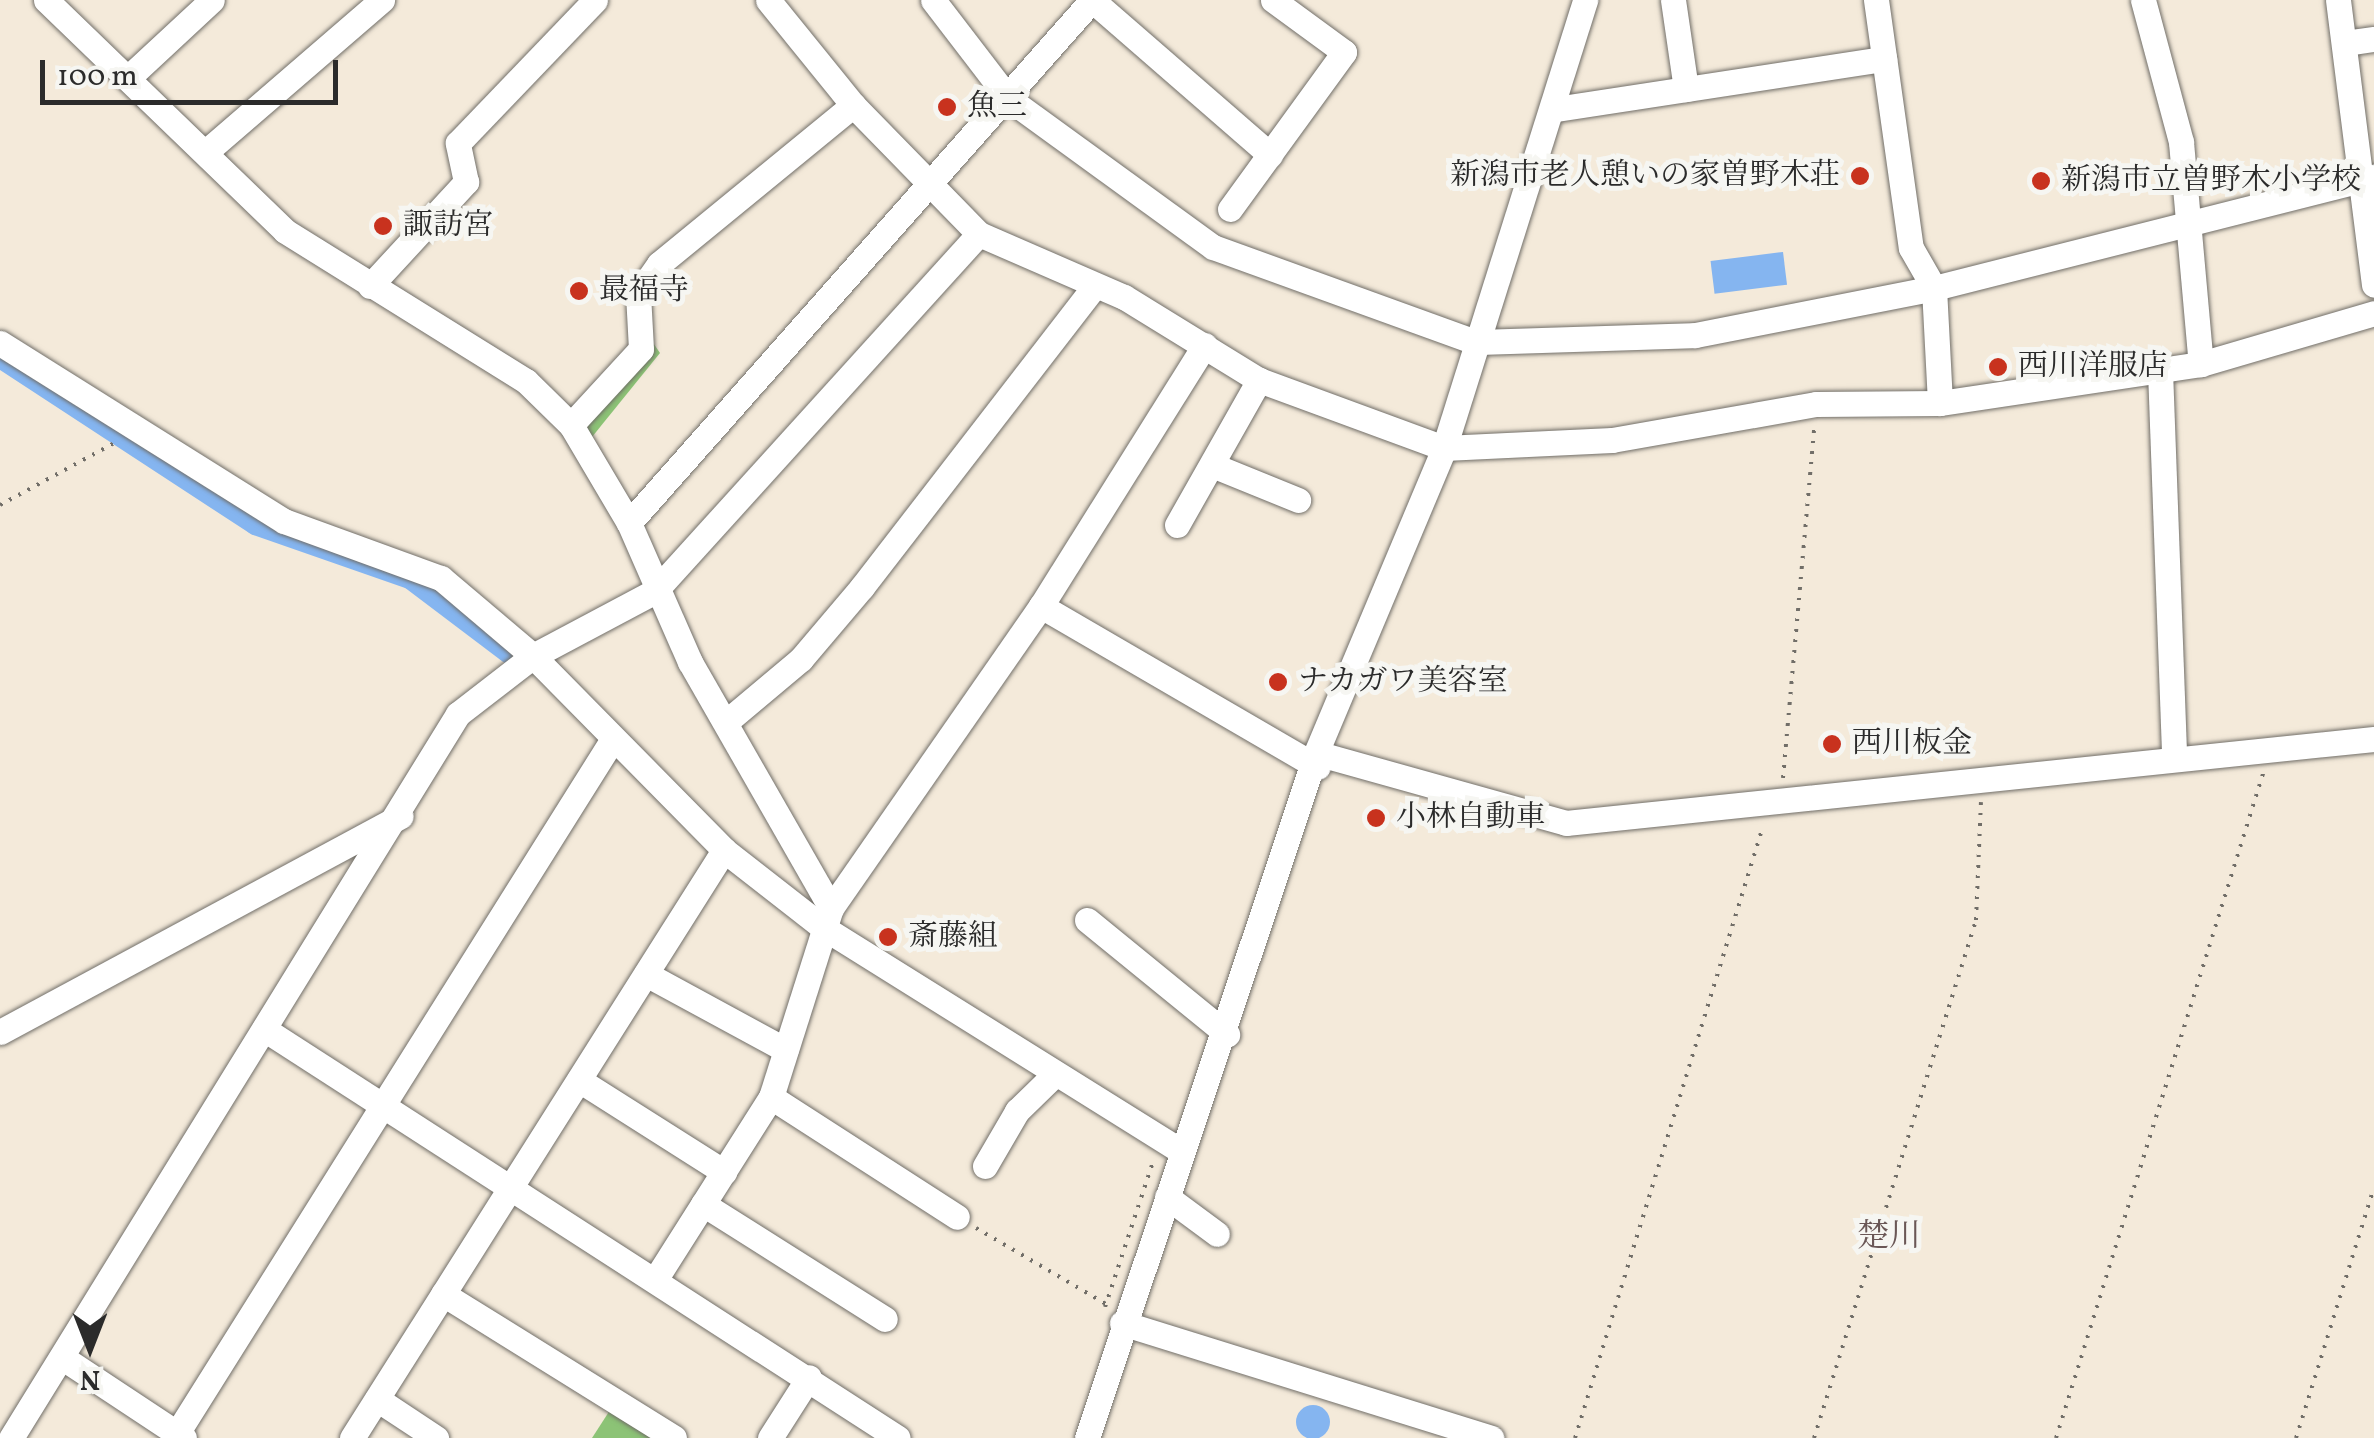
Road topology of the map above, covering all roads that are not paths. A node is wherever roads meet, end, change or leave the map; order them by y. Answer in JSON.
{"nodes":[{"id":1,"x":212,"y":0,"type":"edge"},
{"id":2,"x":382,"y":0,"type":"edge"},
{"id":3,"x":595,"y":0,"type":"edge"},
{"id":4,"x":768,"y":0,"type":"edge"},
{"id":5,"x":933,"y":0,"type":"edge"},
{"id":6,"x":1585,"y":0,"type":"edge"},
{"id":7,"x":1673,"y":0,"type":"edge"},
{"id":8,"x":1876,"y":0,"type":"edge"},
{"id":9,"x":2143,"y":0,"type":"edge"},
{"id":10,"x":2338,"y":0,"type":"edge"},
{"id":11,"x":48,"y":1,"type":"edge"},
{"id":12,"x":1286,"y":4,"type":"edge"},
{"id":13,"x":2374,"y":39,"type":"edge"},
{"id":14,"x":2345,"y":43,"type":"junction"},
{"id":15,"x":1884,"y":59,"type":"junction"},
{"id":16,"x":129,"y":76,"type":"junction"},
{"id":17,"x":1686,"y":89,"type":"junction"},
{"id":18,"x":1009,"y":98,"type":"junction"},
{"id":19,"x":853,"y":105,"type":"junction"},
{"id":20,"x":1556,"y":110,"type":"junction"},
{"id":21,"x":208,"y":150,"type":"junction"},
{"id":22,"x":1270,"y":154,"type":"junction"},
{"id":23,"x":2367,"y":180,"type":"edge"},
{"id":24,"x":930,"y":185,"type":"junction"},
{"id":25,"x":1230,"y":209,"type":"dead end"},
{"id":26,"x":2191,"y":220,"type":"junction"},
{"id":27,"x":979,"y":234,"type":"junction"},
{"id":28,"x":1095,"y":285,"type":"junction"},
{"id":29,"x":2374,"y":285,"type":"edge"},
{"id":30,"x":370,"y":286,"type":"junction"},
{"id":31,"x":1934,"y":288,"type":"junction"},
{"id":32,"x":2374,"y":314,"type":"edge"},
{"id":33,"x":1475,"y":342,"type":"junction"},
{"id":34,"x":0,"y":343,"type":"edge"},
{"id":35,"x":1204,"y":344,"type":"junction"},
{"id":36,"x":2201,"y":364,"type":"junction"},
{"id":37,"x":2160,"y":370,"type":"junction"},
{"id":38,"x":1259,"y":380,"type":"junction"},
{"id":39,"x":1940,"y":403,"type":"junction"},
{"id":40,"x":571,"y":425,"type":"junction"},
{"id":41,"x":1444,"y":448,"type":"junction"},
{"id":42,"x":1212,"y":465,"type":"junction"},
{"id":43,"x":1298,"y":500,"type":"dead end"},
{"id":44,"x":629,"y":524,"type":"junction"},
{"id":45,"x":1177,"y":525,"type":"dead end"},
{"id":46,"x":654,"y":591,"type":"junction"},
{"id":47,"x":1040,"y":606,"type":"junction"},
{"id":48,"x":533,"y":656,"type":"junction"},
{"id":49,"x":726,"y":722,"type":"junction"},
{"id":50,"x":2374,"y":739,"type":"edge"},
{"id":51,"x":611,"y":742,"type":"junction"},
{"id":52,"x":2174,"y":758,"type":"junction"},
{"id":53,"x":1317,"y":760,"type":"junction"},
{"id":54,"x":401,"y":816,"type":"junction"},
{"id":55,"x":724,"y":850,"type":"junction"},
{"id":56,"x":828,"y":918,"type":"junction"},
{"id":57,"x":1087,"y":920,"type":"dead end"},
{"id":58,"x":646,"y":974,"type":"junction"},
{"id":59,"x":264,"y":1030,"type":"junction"},
{"id":60,"x":0,"y":1032,"type":"edge"},
{"id":61,"x":1227,"y":1034,"type":"junction"},
{"id":62,"x":786,"y":1050,"type":"junction"},
{"id":63,"x":1055,"y":1074,"type":"junction"},
{"id":64,"x":579,"y":1080,"type":"junction"},
{"id":65,"x":771,"y":1096,"type":"junction"},
{"id":66,"x":382,"y":1113,"type":"junction"},
{"id":67,"x":1171,"y":1146,"type":"junction"},
{"id":68,"x":985,"y":1166,"type":"dead end"},
{"id":69,"x":724,"y":1172,"type":"junction"},
{"id":70,"x":512,"y":1186,"type":"junction"},
{"id":71,"x":1167,"y":1197,"type":"junction"},
{"id":72,"x":703,"y":1204,"type":"junction"},
{"id":73,"x":957,"y":1217,"type":"road end"},
{"id":74,"x":1217,"y":1234,"type":"dead end"},
{"id":75,"x":656,"y":1278,"type":"junction"},
{"id":76,"x":443,"y":1294,"type":"junction"},
{"id":77,"x":886,"y":1319,"type":"dead end"},
{"id":78,"x":1122,"y":1322,"type":"junction"},
{"id":79,"x":63,"y":1358,"type":"junction"},
{"id":80,"x":809,"y":1376,"type":"junction"},
{"id":81,"x":376,"y":1399,"type":"junction"},
{"id":82,"x":178,"y":1436,"type":"edge"},
{"id":83,"x":11,"y":1438,"type":"edge"},
{"id":84,"x":352,"y":1438,"type":"edge"},
{"id":85,"x":436,"y":1438,"type":"edge"},
{"id":86,"x":674,"y":1438,"type":"edge"},
{"id":87,"x":770,"y":1438,"type":"edge"},
{"id":88,"x":898,"y":1438,"type":"edge"},
{"id":89,"x":1086,"y":1438,"type":"edge"},
{"id":90,"x":1492,"y":1438,"type":"edge"}],
"edges":[{"from":1,"to":16,"type":"street"},
{"from":2,"to":21,"type":"street"},
{"from":3,"to":30,"type":"street"},
{"from":4,"to":19,"type":"street"},
{"from":5,"to":18,"type":"street"},
{"from":6,"to":20,"type":"street"},
{"from":7,"to":17,"type":"street"},
{"from":8,"to":15,"type":"street"},
{"from":9,"to":26,"type":"street"},
{"from":10,"to":14,"type":"street"},
{"from":11,"to":16,"type":"street"},
{"from":12,"to":22,"type":"street"},
{"from":13,"to":14,"type":"street"},
{"from":14,"to":23,"type":"street"},
{"from":15,"to":17,"type":"street"},
{"from":15,"to":31,"type":"street"},
{"from":16,"to":21,"type":"street"},
{"from":17,"to":20,"type":"street"},
{"from":18,"to":22,"type":"street"},
{"from":18,"to":24,"type":"street"},
{"from":18,"to":33,"type":"street"},
{"from":19,"to":24,"type":"street"},
{"from":19,"to":40,"type":"street"},
{"from":20,"to":33,"type":"street"},
{"from":21,"to":30,"type":"street"},
{"from":22,"to":25,"type":"street"},
{"from":23,"to":26,"type":"street"},
{"from":23,"to":29,"type":"street"},
{"from":24,"to":27,"type":"street"},
{"from":24,"to":44,"type":"street"},
{"from":26,"to":31,"type":"street"},
{"from":26,"to":36,"type":"street"},
{"from":27,"to":28,"type":"street"},
{"from":27,"to":46,"type":"street"},
{"from":28,"to":35,"type":"street"},
{"from":28,"to":49,"type":"street"},
{"from":30,"to":40,"type":"street"},
{"from":31,"to":33,"type":"street"},
{"from":31,"to":39,"type":"street"},
{"from":32,"to":36,"type":"street"},
{"from":33,"to":41,"type":"street"},
{"from":34,"to":48,"type":"street"},
{"from":35,"to":38,"type":"street"},
{"from":35,"to":47,"type":"street"},
{"from":36,"to":37,"type":"street"},
{"from":37,"to":39,"type":"street"},
{"from":37,"to":52,"type":"street"},
{"from":38,"to":41,"type":"street"},
{"from":38,"to":42,"type":"street"},
{"from":39,"to":41,"type":"street"},
{"from":40,"to":44,"type":"street"},
{"from":41,"to":53,"type":"street"},
{"from":42,"to":43,"type":"street"},
{"from":42,"to":45,"type":"street"},
{"from":44,"to":46,"type":"street"},
{"from":46,"to":48,"type":"street"},
{"from":46,"to":49,"type":"street"},
{"from":47,"to":53,"type":"street"},
{"from":47,"to":56,"type":"street"},
{"from":48,"to":51,"type":"street"},
{"from":48,"to":54,"type":"street"},
{"from":49,"to":56,"type":"street"},
{"from":50,"to":52,"type":"street"},
{"from":51,"to":55,"type":"street"},
{"from":51,"to":66,"type":"street"},
{"from":52,"to":53,"type":"street"},
{"from":53,"to":61,"type":"street"},
{"from":54,"to":59,"type":"street"},
{"from":54,"to":60,"type":"street"},
{"from":55,"to":56,"type":"street"},
{"from":55,"to":58,"type":"street"},
{"from":56,"to":62,"type":"street"},
{"from":56,"to":63,"type":"street"},
{"from":57,"to":61,"type":"street"},
{"from":58,"to":62,"type":"street"},
{"from":58,"to":64,"type":"street"},
{"from":59,"to":66,"type":"street"},
{"from":59,"to":79,"type":"street"},
{"from":61,"to":67,"type":"street"},
{"from":62,"to":65,"type":"street"},
{"from":63,"to":67,"type":"street"},
{"from":63,"to":68,"type":"street"},
{"from":64,"to":69,"type":"street"},
{"from":64,"to":70,"type":"street"},
{"from":65,"to":69,"type":"street"},
{"from":65,"to":73,"type":"street"},
{"from":66,"to":70,"type":"street"},
{"from":66,"to":82,"type":"street"},
{"from":67,"to":71,"type":"street"},
{"from":69,"to":72,"type":"street"},
{"from":70,"to":75,"type":"street"},
{"from":70,"to":76,"type":"street"},
{"from":71,"to":74,"type":"street"},
{"from":71,"to":78,"type":"street"},
{"from":72,"to":75,"type":"street"},
{"from":72,"to":77,"type":"street"},
{"from":75,"to":80,"type":"street"},
{"from":76,"to":81,"type":"street"},
{"from":76,"to":86,"type":"street"},
{"from":78,"to":89,"type":"street"},
{"from":78,"to":90,"type":"street"},
{"from":79,"to":82,"type":"street"},
{"from":79,"to":83,"type":"street"},
{"from":80,"to":87,"type":"street"},
{"from":80,"to":88,"type":"street"},
{"from":81,"to":84,"type":"street"},
{"from":81,"to":85,"type":"street"}]}
